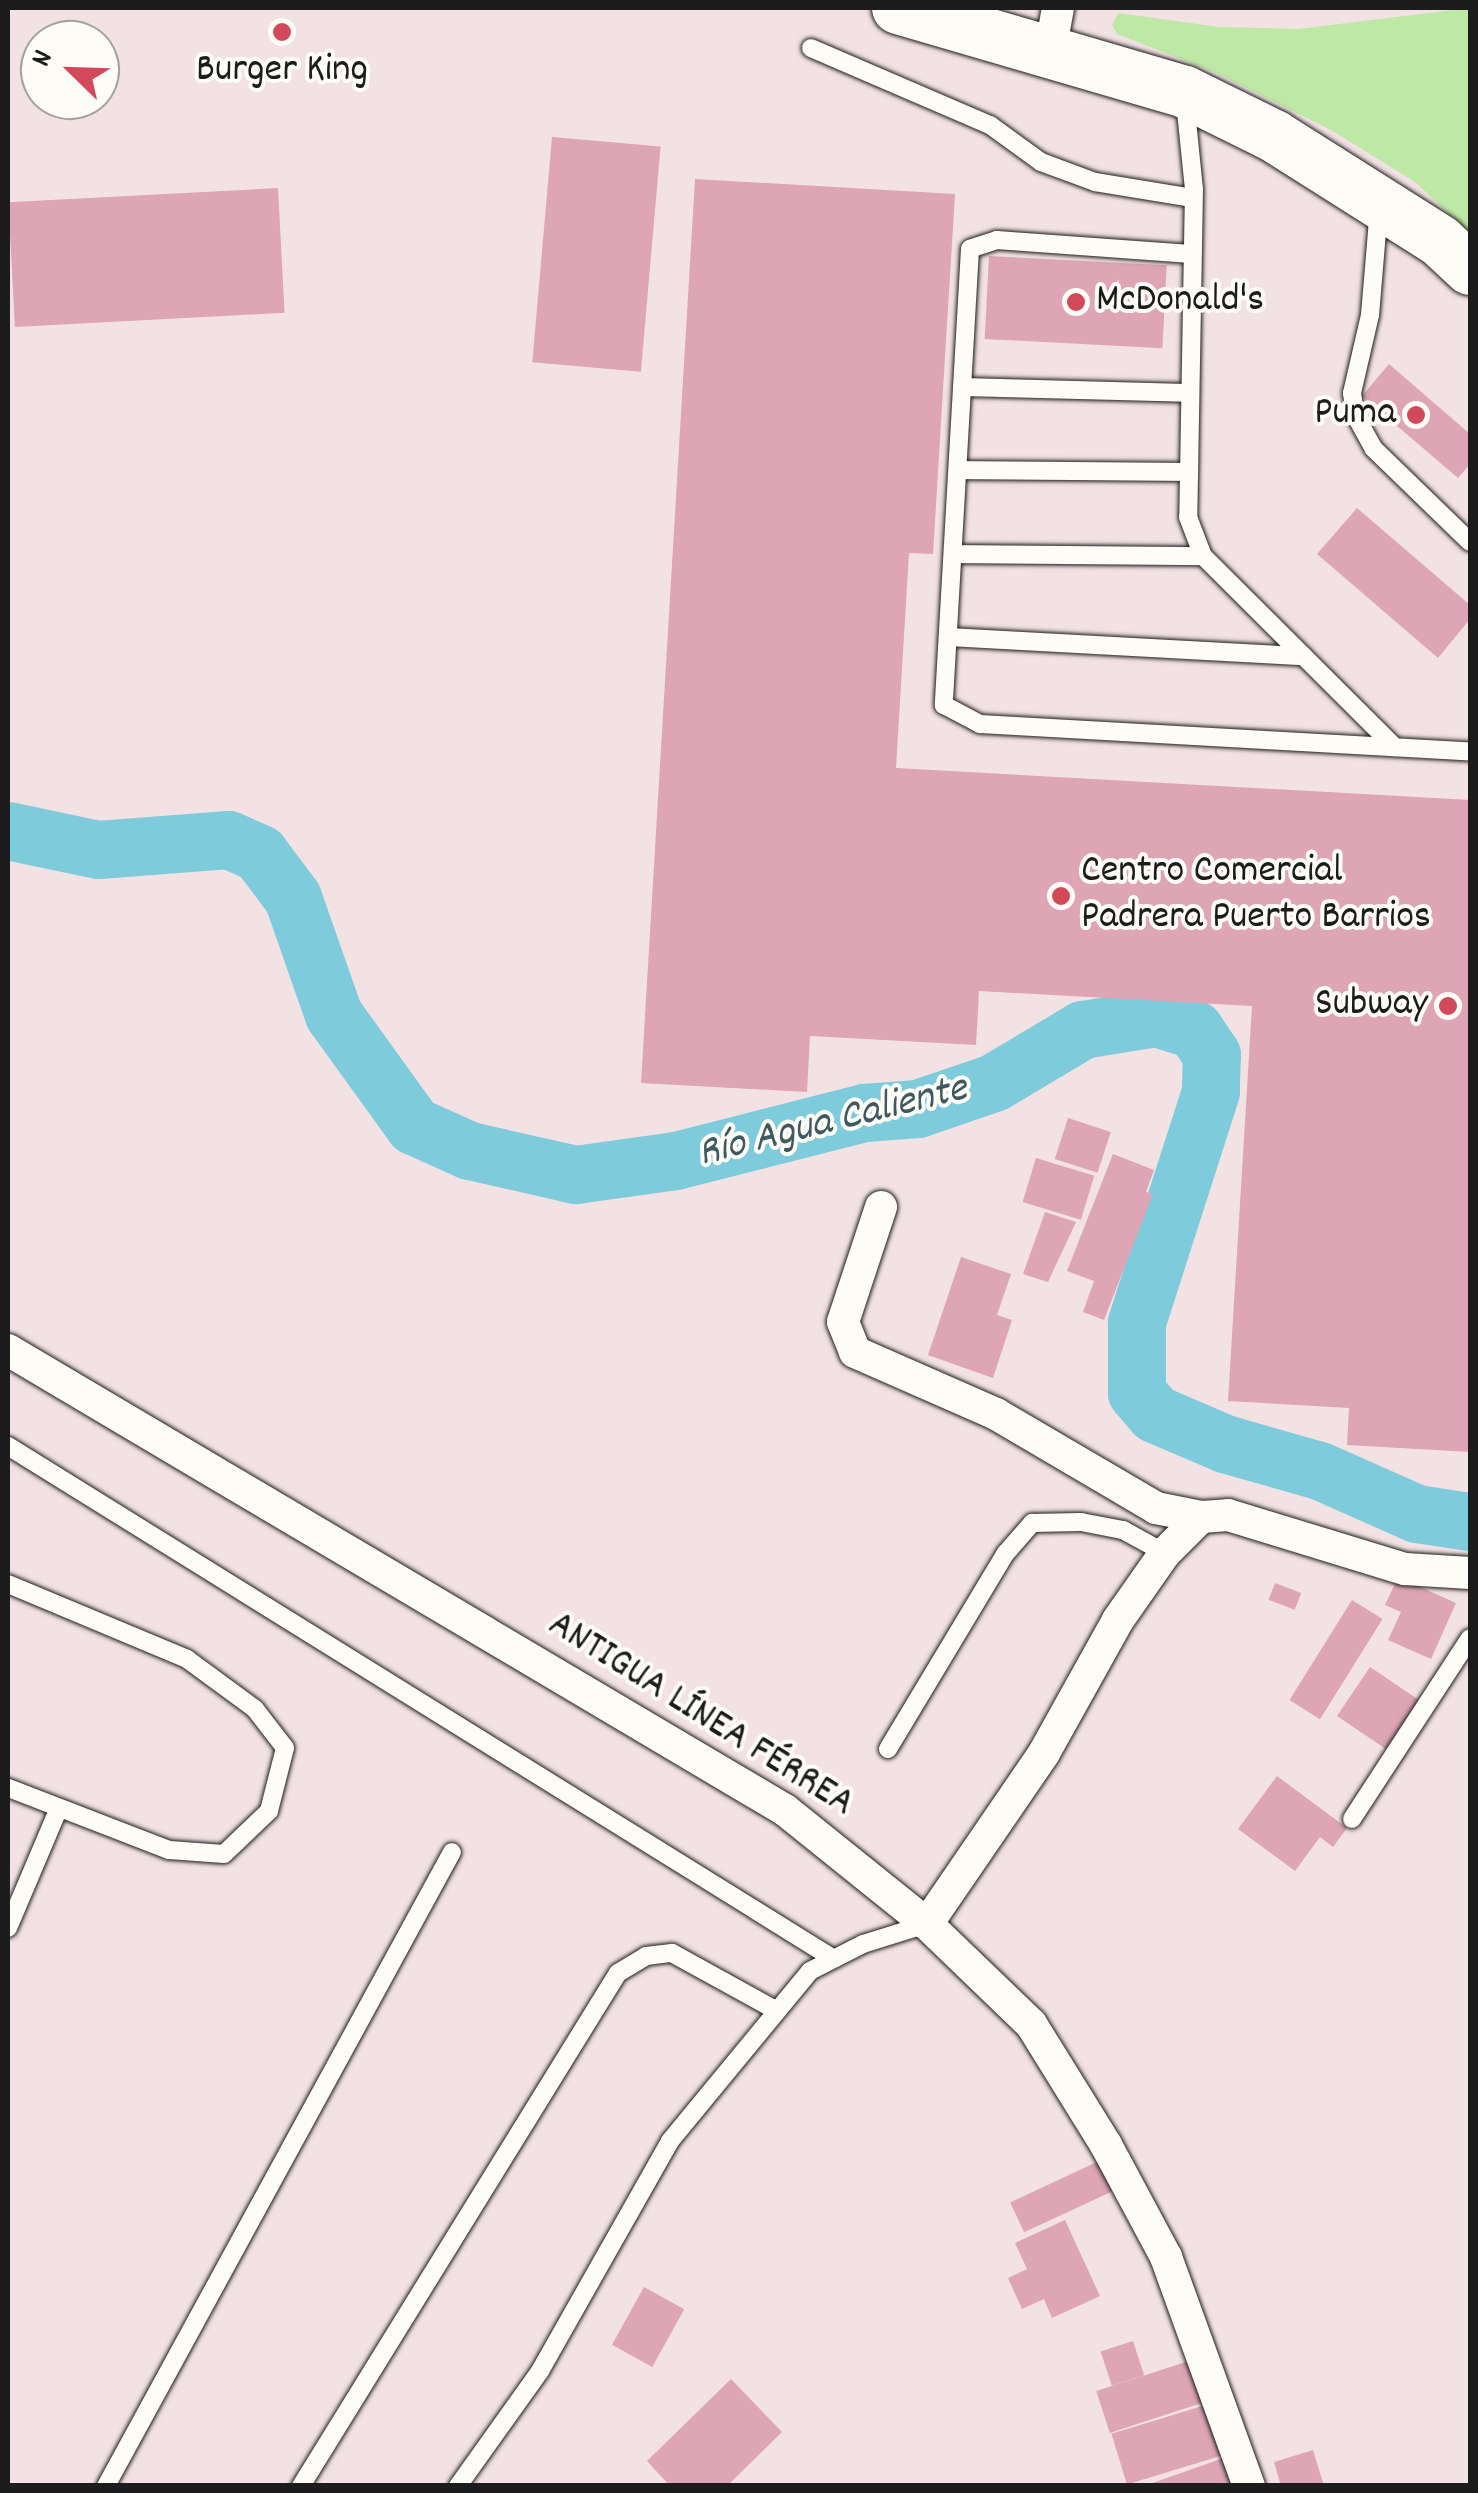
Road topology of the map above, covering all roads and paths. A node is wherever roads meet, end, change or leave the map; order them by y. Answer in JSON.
{"nodes":[{"id":1,"x":898,"y":8,"type":"edge"},
{"id":2,"x":1054,"y":30,"type":"edge"},
{"id":3,"x":811,"y":48,"type":"dead end"},
{"id":4,"x":1184,"y":92,"type":"junction"},
{"id":5,"x":1193,"y":198,"type":"junction"},
{"id":6,"x":1380,"y":203,"type":"junction"},
{"id":7,"x":1191,"y":254,"type":"junction"},
{"id":8,"x":1470,"y":269,"type":"edge"},
{"id":9,"x":962,"y":388,"type":"junction"},
{"id":10,"x":1187,"y":394,"type":"junction"},
{"id":11,"x":958,"y":470,"type":"junction"},
{"id":12,"x":1184,"y":472,"type":"junction"},
{"id":13,"x":1470,"y":542,"type":"edge"},
{"id":14,"x":955,"y":554,"type":"junction"},
{"id":15,"x":1203,"y":556,"type":"junction"},
{"id":16,"x":948,"y":637,"type":"junction"},
{"id":17,"x":1303,"y":656,"type":"junction"},
{"id":18,"x":1395,"y":747,"type":"junction"},
{"id":19,"x":1470,"y":751,"type":"edge"},
{"id":20,"x":880,"y":1207,"type":"dead end"},
{"id":21,"x":8,"y":1350,"type":"edge"},
{"id":22,"x":8,"y":1446,"type":"edge"},
{"id":23,"x":1201,"y":1517,"type":"junction"},
{"id":24,"x":1165,"y":1553,"type":"junction"},
{"id":25,"x":1470,"y":1573,"type":"edge"},
{"id":26,"x":8,"y":1584,"type":"edge"},
{"id":27,"x":1470,"y":1638,"type":"edge"},
{"id":28,"x":888,"y":1749,"type":"dead end"},
{"id":29,"x":8,"y":1788,"type":"edge"},
{"id":30,"x":59,"y":1808,"type":"junction"},
{"id":31,"x":1352,"y":1819,"type":"dead end"},
{"id":32,"x":452,"y":1852,"type":"dead end"},
{"id":33,"x":927,"y":1924,"type":"junction"},
{"id":34,"x":8,"y":1928,"type":"edge"},
{"id":35,"x":834,"y":1959,"type":"junction"},
{"id":36,"x":777,"y":2011,"type":"junction"},
{"id":37,"x":106,"y":2486,"type":"edge"},
{"id":38,"x":301,"y":2486,"type":"edge"},
{"id":39,"x":458,"y":2486,"type":"edge"},
{"id":40,"x":1249,"y":2486,"type":"edge"}],
"edges":[{"from":1,"to":2,"type":"main road"},
{"from":2,"to":4,"type":"main road"},
{"from":3,"to":5,"type":"lane"},
{"from":4,"to":5,"type":"lane"},
{"from":4,"to":6,"type":"main road"},
{"from":5,"to":7,"type":"lane"},
{"from":6,"to":8,"type":"main road"},
{"from":6,"to":13,"type":"lane"},
{"from":7,"to":9,"type":"lane"},
{"from":7,"to":10,"type":"lane"},
{"from":9,"to":10,"type":"lane"},
{"from":9,"to":11,"type":"lane"},
{"from":10,"to":12,"type":"lane"},
{"from":11,"to":12,"type":"lane"},
{"from":11,"to":14,"type":"lane"},
{"from":12,"to":15,"type":"lane"},
{"from":14,"to":15,"type":"lane"},
{"from":14,"to":16,"type":"lane"},
{"from":15,"to":17,"type":"lane"},
{"from":16,"to":17,"type":"lane"},
{"from":16,"to":18,"type":"lane"},
{"from":17,"to":18,"type":"lane"},
{"from":18,"to":19,"type":"lane"},
{"from":20,"to":23,"type":"street"},
{"from":21,"to":33,"type":"street","name":"ANTIGUA LÍNEA FÉRREA"},
{"from":22,"to":35,"type":"lane"},
{"from":23,"to":24,"type":"street"},
{"from":23,"to":25,"type":"street"},
{"from":24,"to":28,"type":"lane"},
{"from":24,"to":33,"type":"street"},
{"from":26,"to":30,"type":"lane"},
{"from":27,"to":31,"type":"lane"},
{"from":29,"to":30,"type":"lane"},
{"from":30,"to":34,"type":"lane"},
{"from":32,"to":37,"type":"lane"},
{"from":33,"to":35,"type":"lane"},
{"from":33,"to":40,"type":"street","name":"ANTIGUA LÍNEA FÉRREA"},
{"from":35,"to":36,"type":"lane"},
{"from":36,"to":38,"type":"lane"},
{"from":36,"to":39,"type":"lane"}]}
